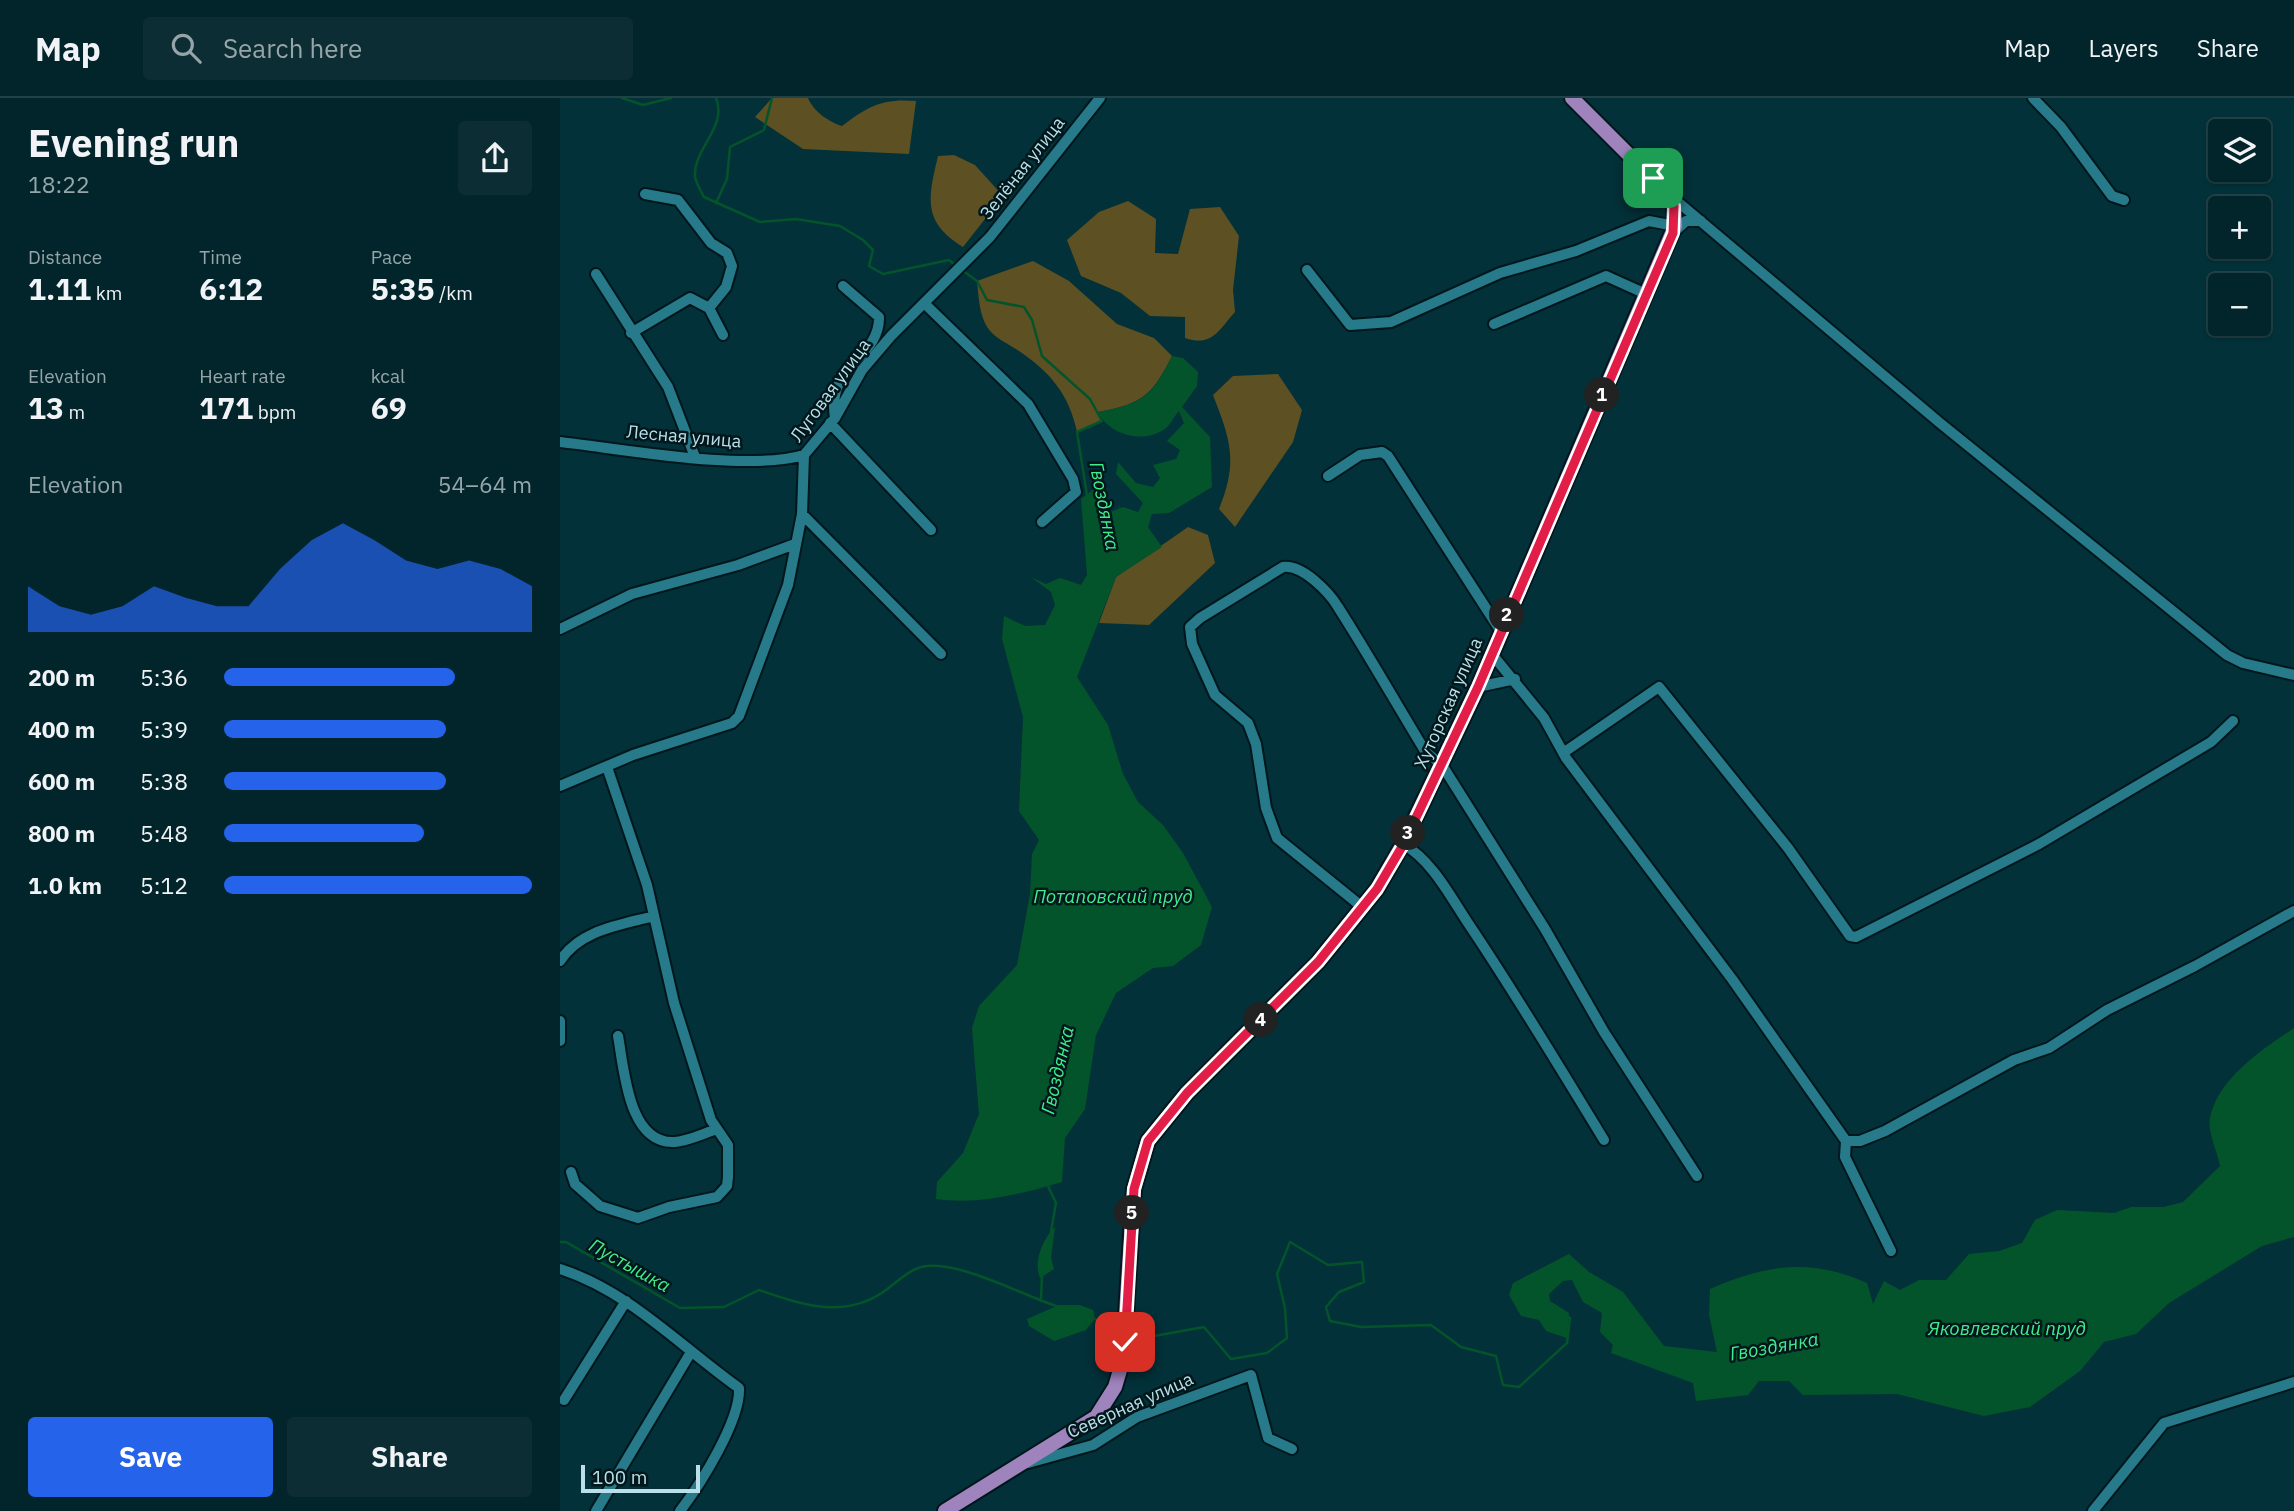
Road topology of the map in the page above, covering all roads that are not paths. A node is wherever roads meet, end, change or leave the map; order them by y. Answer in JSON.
{"nodes":[{"id":1,"x":1100,"y":98,"type":"edge"},
{"id":2,"x":1572,"y":98,"type":"edge"},
{"id":3,"x":2033,"y":98,"type":"edge"},
{"id":4,"x":1667,"y":193,"type":"junction"},
{"id":5,"x":645,"y":194,"type":"dead end"},
{"id":6,"x":2124,"y":200,"type":"dead end"},
{"id":7,"x":1701,"y":220,"type":"junction"},
{"id":8,"x":1674,"y":229,"type":"junction"},
{"id":9,"x":1307,"y":270,"type":"dead end"},
{"id":10,"x":596,"y":274,"type":"dead end"},
{"id":11,"x":950,"y":279,"type":"joint"},
{"id":12,"x":843,"y":286,"type":"dead end"},
{"id":13,"x":1646,"y":294,"type":"junction"},
{"id":14,"x":925,"y":304,"type":"junction"},
{"id":15,"x":709,"y":307,"type":"junction"},
{"id":16,"x":1494,"y":324,"type":"dead end"},
{"id":17,"x":631,"y":333,"type":"junction"},
{"id":18,"x":723,"y":335,"type":"dead end"},
{"id":19,"x":833,"y":421,"type":"junction"},
{"id":20,"x":560,"y":442,"type":"edge"},
{"id":21,"x":804,"y":455,"type":"junction"},
{"id":22,"x":695,"y":457,"type":"junction"},
{"id":23,"x":1328,"y":476,"type":"dead end"},
{"id":24,"x":802,"y":514,"type":"junction"},
{"id":25,"x":1042,"y":522,"type":"dead end"},
{"id":26,"x":931,"y":530,"type":"dead end"},
{"id":27,"x":795,"y":544,"type":"junction"},
{"id":28,"x":560,"y":629,"type":"edge"},
{"id":29,"x":1500,"y":630,"type":"junction"},
{"id":30,"x":1492,"y":653,"type":"junction"},
{"id":31,"x":941,"y":654,"type":"dead end"},
{"id":32,"x":2294,"y":675,"type":"edge"},
{"id":33,"x":1515,"y":679,"type":"junction"},
{"id":34,"x":1478,"y":687,"type":"junction"},
{"id":35,"x":2232,"y":721,"type":"dead end"},
{"id":36,"x":1563,"y":753,"type":"junction"},
{"id":37,"x":1442,"y":765,"type":"junction"},
{"id":38,"x":607,"y":767,"type":"junction"},
{"id":39,"x":560,"y":786,"type":"edge"},
{"id":40,"x":1403,"y":845,"type":"junction"},
{"id":41,"x":1361,"y":906,"type":"junction"},
{"id":42,"x":2294,"y":911,"type":"edge"},
{"id":43,"x":654,"y":916,"type":"junction"},
{"id":44,"x":560,"y":961,"type":"edge"},
{"id":45,"x":560,"y":1021,"type":"edge"},
{"id":46,"x":618,"y":1036,"type":"dead end"},
{"id":47,"x":560,"y":1041,"type":"edge"},
{"id":48,"x":716,"y":1129,"type":"junction"},
{"id":49,"x":1604,"y":1140,"type":"dead end"},
{"id":50,"x":1846,"y":1141,"type":"junction"},
{"id":51,"x":571,"y":1172,"type":"dead end"},
{"id":52,"x":1697,"y":1176,"type":"dead end"},
{"id":53,"x":1891,"y":1251,"type":"dead end"},
{"id":54,"x":560,"y":1269,"type":"edge"},
{"id":55,"x":626,"y":1301,"type":"junction"},
{"id":56,"x":691,"y":1352,"type":"junction"},
{"id":57,"x":2294,"y":1382,"type":"edge"},
{"id":58,"x":564,"y":1400,"type":"dead end"},
{"id":59,"x":1292,"y":1448,"type":"dead end"},
{"id":60,"x":1016,"y":1467,"type":"junction"},
{"id":61,"x":596,"y":1511,"type":"edge"},
{"id":62,"x":680,"y":1511,"type":"edge"},
{"id":63,"x":945,"y":1511,"type":"edge"},
{"id":64,"x":2093,"y":1511,"type":"edge"}],
"edges":[{"from":1,"to":11,"type":"street","name":"Зелёная улица"},
{"from":2,"to":4,"type":"main road"},
{"from":3,"to":6,"type":"street"},
{"from":4,"to":7,"type":"street"},
{"from":4,"to":8,"type":"main road"},
{"from":5,"to":15,"type":"street"},
{"from":7,"to":8,"type":"street"},
{"from":7,"to":32,"type":"street"},
{"from":8,"to":9,"type":"street"},
{"from":8,"to":13,"type":"main road","name":"Хуторская улица"},
{"from":10,"to":17,"type":"street"},
{"from":11,"to":14,"type":"street","name":"Луговая улица"},
{"from":12,"to":19,"type":"street"},
{"from":13,"to":16,"type":"street"},
{"from":13,"to":29,"type":"main road","name":"Хуторская улица"},
{"from":14,"to":19,"type":"street","name":"Луговая улица"},
{"from":14,"to":25,"type":"street"},
{"from":15,"to":17,"type":"street"},
{"from":15,"to":18,"type":"street"},
{"from":17,"to":22,"type":"street"},
{"from":19,"to":21,"type":"street","name":"Луговая улица"},
{"from":19,"to":26,"type":"street"},
{"from":20,"to":22,"type":"street","name":"Лесная улица"},
{"from":21,"to":22,"type":"street","name":"Лесная улица"},
{"from":21,"to":24,"type":"street","name":"Луговая улица"},
{"from":23,"to":29,"type":"street"},
{"from":24,"to":27,"type":"street","name":"Луговая улица"},
{"from":24,"to":31,"type":"street"},
{"from":27,"to":28,"type":"street"},
{"from":27,"to":38,"type":"street","name":"Луговая улица"},
{"from":29,"to":30,"type":"main road","name":"Хуторская улица"},
{"from":30,"to":33,"type":"street"},
{"from":30,"to":34,"type":"main road","name":"Хуторская улица"},
{"from":33,"to":34,"type":"street"},
{"from":33,"to":36,"type":"street"},
{"from":34,"to":37,"type":"main road","name":"Хуторская улица"},
{"from":35,"to":36,"type":"street"},
{"from":36,"to":50,"type":"street"},
{"from":37,"to":40,"type":"main road","name":"Хуторская улица"},
{"from":37,"to":41,"type":"street"},
{"from":37,"to":52,"type":"street"},
{"from":38,"to":39,"type":"street","name":"Луговая улица"},
{"from":38,"to":43,"type":"street"},
{"from":40,"to":41,"type":"main road","name":"Хуторская улица"},
{"from":40,"to":49,"type":"street"},
{"from":41,"to":60,"type":"main road","name":"Хуторская улица"},
{"from":42,"to":50,"type":"street"},
{"from":43,"to":44,"type":"street"},
{"from":43,"to":48,"type":"street"},
{"from":45,"to":47,"type":"street"},
{"from":46,"to":48,"type":"street"},
{"from":48,"to":51,"type":"street"},
{"from":50,"to":53,"type":"street"},
{"from":54,"to":55,"type":"street"},
{"from":55,"to":56,"type":"street"},
{"from":55,"to":58,"type":"street"},
{"from":56,"to":61,"type":"street"},
{"from":56,"to":62,"type":"street"},
{"from":57,"to":64,"type":"street"},
{"from":59,"to":60,"type":"street","name":"Северная улица"},
{"from":60,"to":63,"type":"main road","name":"Хуторская улица"}]}
